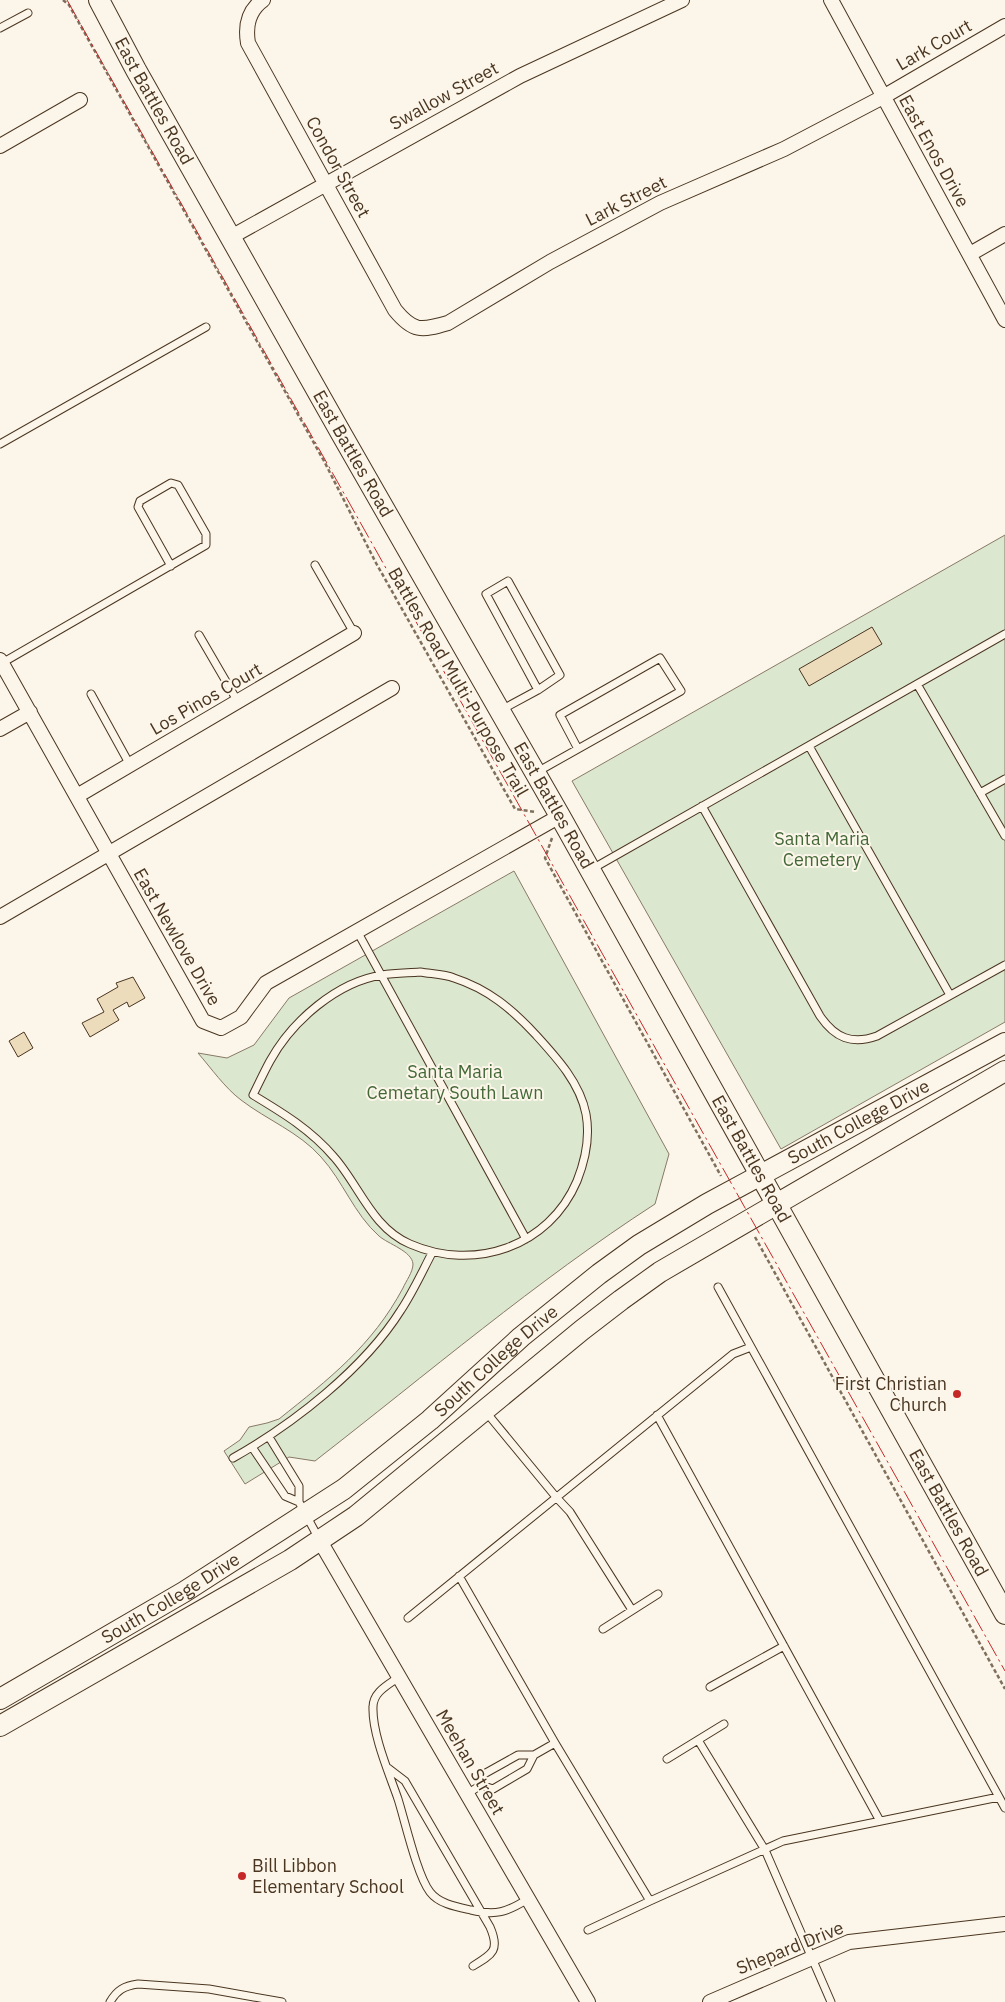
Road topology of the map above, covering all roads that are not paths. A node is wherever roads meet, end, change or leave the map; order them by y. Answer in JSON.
{"nodes":[{"id":1,"x":99,"y":0,"type":"edge"},
{"id":2,"x":263,"y":0,"type":"edge"},
{"id":3,"x":682,"y":0,"type":"edge"},
{"id":4,"x":831,"y":0,"type":"edge"},
{"id":5,"x":28,"y":12,"type":"dead end"},
{"id":6,"x":1005,"y":26,"type":"edge"},
{"id":7,"x":0,"y":28,"type":"edge"},
{"id":8,"x":883,"y":97,"type":"junction"},
{"id":9,"x":80,"y":100,"type":"dead end"},
{"id":10,"x":0,"y":146,"type":"edge"},
{"id":11,"x":325,"y":184,"type":"junction"},
{"id":12,"x":1005,"y":234,"type":"edge"},
{"id":13,"x":231,"y":236,"type":"junction"},
{"id":14,"x":970,"y":254,"type":"junction"},
{"id":15,"x":395,"y":310,"type":"joint"},
{"id":16,"x":1005,"y":320,"type":"edge"},
{"id":17,"x":206,"y":327,"type":"dead end"},
{"id":18,"x":0,"y":444,"type":"edge"},
{"id":19,"x":315,"y":565,"type":"dead end"},
{"id":20,"x":171,"y":566,"type":"junction"},
{"id":21,"x":354,"y":633,"type":"joint"},
{"id":22,"x":1005,"y":634,"type":"edge"},
{"id":23,"x":199,"y":635,"type":"dead end"},
{"id":24,"x":1,"y":661,"type":"edge"},
{"id":25,"x":917,"y":684,"type":"junction"},
{"id":26,"x":392,"y":688,"type":"dead end"},
{"id":27,"x":538,"y":690,"type":"junction"},
{"id":28,"x":91,"y":694,"type":"dead end"},
{"id":29,"x":238,"y":702,"type":"junction"},
{"id":30,"x":500,"y":710,"type":"junction"},
{"id":31,"x":30,"y":712,"type":"junction"},
{"id":32,"x":0,"y":729,"type":"edge"},
{"id":33,"x":809,"y":746,"type":"junction"},
{"id":34,"x":578,"y":749,"type":"junction"},
{"id":35,"x":130,"y":765,"type":"junction"},
{"id":36,"x":535,"y":773,"type":"junction"},
{"id":37,"x":1005,"y":779,"type":"edge"},
{"id":38,"x":980,"y":793,"type":"junction"},
{"id":39,"x":77,"y":796,"type":"junction"},
{"id":40,"x":702,"y":806,"type":"junction"},
{"id":41,"x":560,"y":816,"type":"junction"},
{"id":42,"x":1005,"y":836,"type":"edge"},
{"id":43,"x":108,"y":854,"type":"junction"},
{"id":44,"x":590,"y":870,"type":"junction"},
{"id":45,"x":0,"y":917,"type":"edge"},
{"id":46,"x":357,"y":932,"type":"junction"},
{"id":47,"x":1005,"y":964,"type":"edge"},
{"id":48,"x":381,"y":975,"type":"junction"},
{"id":49,"x":950,"y":996,"type":"junction"},
{"id":50,"x":1005,"y":1043,"type":"edge"},
{"id":51,"x":1005,"y":1071,"type":"edge"},
{"id":52,"x":761,"y":1176,"type":"junction"},
{"id":53,"x":777,"y":1205,"type":"junction"},
{"id":54,"x":526,"y":1239,"type":"junction"},
{"id":55,"x":432,"y":1253,"type":"junction"},
{"id":56,"x":718,"y":1288,"type":"dead end"},
{"id":57,"x":751,"y":1347,"type":"junction"},
{"id":58,"x":484,"y":1411,"type":"junction"},
{"id":59,"x":657,"y":1415,"type":"junction"},
{"id":60,"x":269,"y":1438,"type":"junction"},
{"id":61,"x":252,"y":1447,"type":"junction"},
{"id":62,"x":233,"y":1458,"type":"dead end"},
{"id":63,"x":556,"y":1497,"type":"junction"},
{"id":64,"x":303,"y":1508,"type":"junction"},
{"id":65,"x":320,"y":1541,"type":"junction"},
{"id":66,"x":459,"y":1576,"type":"junction"},
{"id":67,"x":658,"y":1594,"type":"dead end"},
{"id":68,"x":632,"y":1610,"type":"junction"},
{"id":69,"x":1005,"y":1614,"type":"edge"},
{"id":70,"x":408,"y":1618,"type":"dead end"},
{"id":71,"x":602,"y":1629,"type":"dead end"},
{"id":72,"x":784,"y":1646,"type":"junction"},
{"id":73,"x":399,"y":1677,"type":"junction"},
{"id":74,"x":710,"y":1687,"type":"dead end"},
{"id":75,"x":0,"y":1699,"type":"edge"},
{"id":76,"x":724,"y":1724,"type":"dead end"},
{"id":77,"x":0,"y":1726,"type":"edge"},
{"id":78,"x":698,"y":1740,"type":"junction"},
{"id":79,"x":555,"y":1743,"type":"junction"},
{"id":80,"x":534,"y":1755,"type":"junction"},
{"id":81,"x":667,"y":1759,"type":"dead end"},
{"id":82,"x":388,"y":1768,"type":"junction"},
{"id":83,"x":481,"y":1785,"type":"junction"},
{"id":84,"x":467,"y":1794,"type":"junction"},
{"id":85,"x":999,"y":1797,"type":"junction"},
{"id":86,"x":1005,"y":1808,"type":"edge"},
{"id":87,"x":880,"y":1821,"type":"junction"},
{"id":88,"x":765,"y":1850,"type":"junction"},
{"id":89,"x":528,"y":1900,"type":"junction"},
{"id":90,"x":650,"y":1901,"type":"junction"},
{"id":91,"x":483,"y":1912,"type":"junction"},
{"id":92,"x":1005,"y":1924,"type":"edge"},
{"id":93,"x":588,"y":1930,"type":"dead end"},
{"id":94,"x":812,"y":1958,"type":"junction"},
{"id":95,"x":473,"y":1966,"type":"dead end"},
{"id":96,"x":830,"y":2000,"type":"edge"},
{"id":97,"x":110,"y":2002,"type":"edge"},
{"id":98,"x":282,"y":2002,"type":"edge"},
{"id":99,"x":588,"y":2002,"type":"edge"},
{"id":100,"x":710,"y":2002,"type":"edge"},
{"id":101,"x":821,"y":2002,"type":"edge"}],
"edges":[{"from":1,"to":13,"type":"street","name":"East Battles Road"},
{"from":2,"to":11,"type":"street","name":"Condor Street"},
{"from":3,"to":11,"type":"street","name":"Swallow Street"},
{"from":4,"to":8,"type":"street","name":"East Enos Drive"},
{"from":5,"to":7,"type":"lane"},
{"from":6,"to":8,"type":"street","name":"Lark Court"},
{"from":8,"to":14,"type":"street","name":"East Enos Drive"},
{"from":8,"to":15,"type":"street","name":"Lark Street"},
{"from":9,"to":10,"type":"street"},
{"from":11,"to":13,"type":"street","name":"Swallow Street"},
{"from":11,"to":15,"type":"street","name":"Condor Street"},
{"from":12,"to":14,"type":"street"},
{"from":13,"to":30,"type":"street","name":"East Battles Road"},
{"from":14,"to":16,"type":"street","name":"East Enos Drive"},
{"from":17,"to":18,"type":"lane"},
{"from":19,"to":21,"type":"lane"},
{"from":20,"to":20,"type":"lane"},
{"from":20,"to":24,"type":"lane"},
{"from":21,"to":29,"type":"street","name":"Los Pinos Court"},
{"from":22,"to":25,"type":"lane"},
{"from":23,"to":29,"type":"lane"},
{"from":24,"to":31,"type":"street","name":"East Newlove Drive"},
{"from":25,"to":33,"type":"lane"},
{"from":25,"to":38,"type":"lane"},
{"from":26,"to":43,"type":"street"},
{"from":27,"to":27,"type":"lane"},
{"from":27,"to":30,"type":"lane"},
{"from":28,"to":35,"type":"lane"},
{"from":29,"to":35,"type":"street","name":"Los Pinos Court"},
{"from":30,"to":36,"type":"street","name":"East Battles Road"},
{"from":31,"to":32,"type":"street"},
{"from":31,"to":39,"type":"street","name":"East Newlove Drive"},
{"from":33,"to":40,"type":"lane"},
{"from":33,"to":49,"type":"lane"},
{"from":34,"to":34,"type":"lane"},
{"from":34,"to":36,"type":"lane"},
{"from":35,"to":39,"type":"street","name":"Los Pinos Court"},
{"from":36,"to":41,"type":"street","name":"East Battles Road"},
{"from":37,"to":38,"type":"lane"},
{"from":38,"to":42,"type":"lane"},
{"from":39,"to":43,"type":"street","name":"East Newlove Drive"},
{"from":40,"to":44,"type":"lane"},
{"from":40,"to":49,"type":"lane"},
{"from":41,"to":44,"type":"street","name":"East Battles Road"},
{"from":41,"to":46,"type":"street","name":"East Newlove Drive"},
{"from":43,"to":45,"type":"street"},
{"from":43,"to":46,"type":"street","name":"East Newlove Drive"},
{"from":44,"to":52,"type":"street","name":"East Battles Road"},
{"from":46,"to":48,"type":"lane"},
{"from":47,"to":49,"type":"lane"},
{"from":48,"to":54,"type":"lane"},
{"from":48,"to":54,"type":"lane"},
{"from":48,"to":55,"type":"lane"},
{"from":50,"to":52,"type":"street","name":"South College Drive"},
{"from":51,"to":53,"type":"street","name":"South College Drive"},
{"from":52,"to":53,"type":"street","name":"East Battles Road"},
{"from":52,"to":64,"type":"street","name":"South College Drive"},
{"from":53,"to":58,"type":"street","name":"South College Drive"},
{"from":53,"to":69,"type":"street","name":"East Battles Road"},
{"from":54,"to":55,"type":"lane"},
{"from":55,"to":60,"type":"lane"},
{"from":56,"to":57,"type":"lane"},
{"from":57,"to":59,"type":"lane"},
{"from":57,"to":85,"type":"lane"},
{"from":58,"to":63,"type":"lane"},
{"from":58,"to":65,"type":"street","name":"South College Drive"},
{"from":59,"to":63,"type":"lane"},
{"from":59,"to":72,"type":"lane"},
{"from":60,"to":61,"type":"lane"},
{"from":60,"to":64,"type":"lane"},
{"from":61,"to":62,"type":"lane"},
{"from":61,"to":64,"type":"lane"},
{"from":63,"to":66,"type":"lane"},
{"from":63,"to":68,"type":"lane"},
{"from":64,"to":65,"type":"lane"},
{"from":64,"to":75,"type":"street","name":"South College Drive"},
{"from":65,"to":73,"type":"street","name":"Meehan Street"},
{"from":65,"to":77,"type":"street","name":"South College Drive"},
{"from":66,"to":70,"type":"lane"},
{"from":66,"to":79,"type":"lane"},
{"from":67,"to":68,"type":"lane"},
{"from":68,"to":71,"type":"lane"},
{"from":72,"to":74,"type":"lane"},
{"from":72,"to":87,"type":"lane"},
{"from":73,"to":82,"type":"lane"},
{"from":73,"to":84,"type":"street","name":"Meehan Street"},
{"from":76,"to":78,"type":"lane"},
{"from":78,"to":81,"type":"lane"},
{"from":78,"to":88,"type":"lane"},
{"from":79,"to":80,"type":"lane"},
{"from":79,"to":90,"type":"lane"},
{"from":80,"to":83,"type":"lane"},
{"from":80,"to":83,"type":"lane"},
{"from":82,"to":91,"type":"lane"},
{"from":82,"to":91,"type":"lane"},
{"from":83,"to":84,"type":"lane"},
{"from":84,"to":89,"type":"street","name":"Meehan Street"},
{"from":85,"to":86,"type":"lane"},
{"from":85,"to":87,"type":"lane"},
{"from":87,"to":88,"type":"lane"},
{"from":88,"to":90,"type":"lane"},
{"from":88,"to":94,"type":"lane"},
{"from":89,"to":91,"type":"lane"},
{"from":89,"to":99,"type":"street","name":"Meehan Street"},
{"from":90,"to":93,"type":"lane"},
{"from":91,"to":95,"type":"lane"},
{"from":92,"to":94,"type":"street","name":"Shepard Drive"},
{"from":94,"to":96,"type":"lane"},
{"from":94,"to":100,"type":"street","name":"Shepard Drive"},
{"from":96,"to":101,"type":"lane"},
{"from":97,"to":98,"type":"lane"}]}
